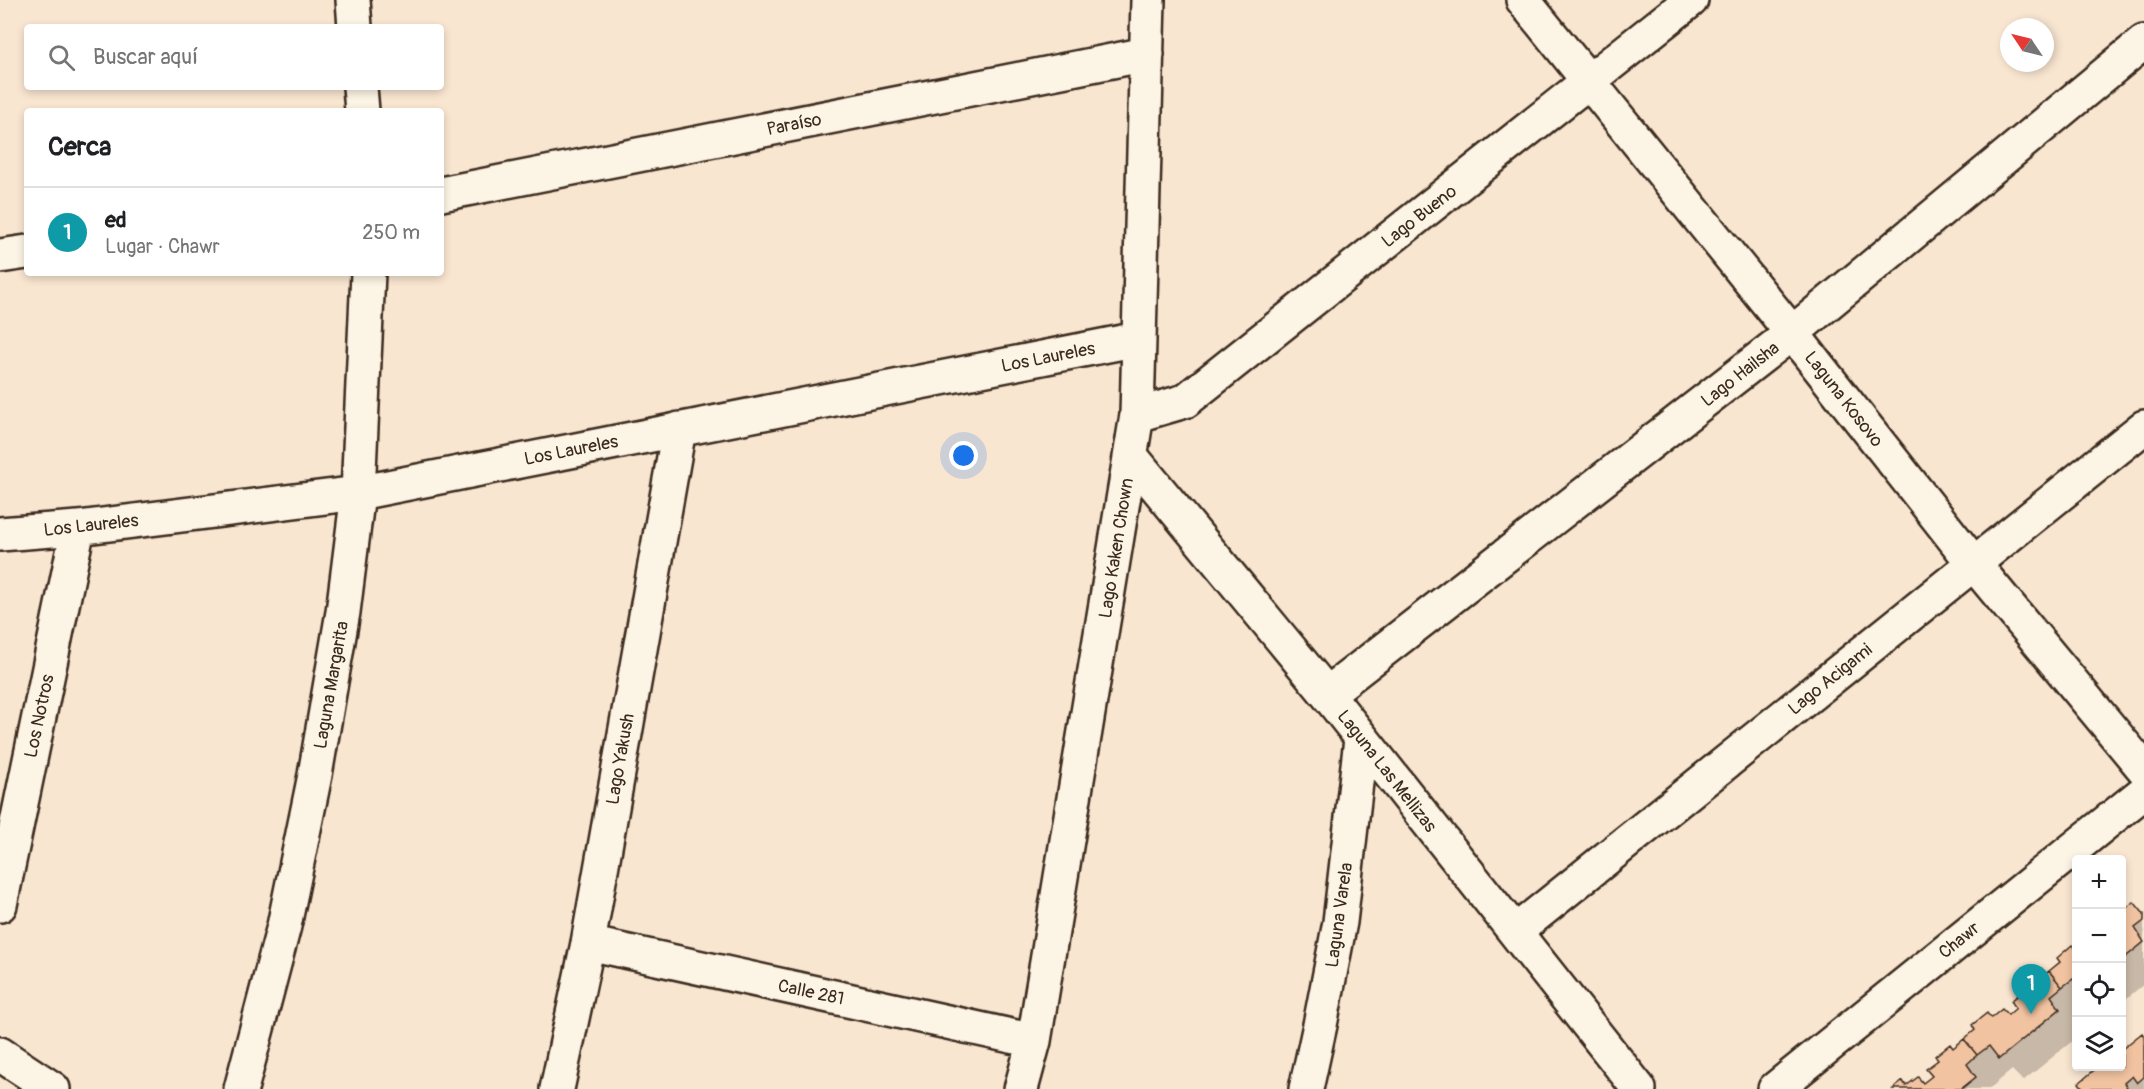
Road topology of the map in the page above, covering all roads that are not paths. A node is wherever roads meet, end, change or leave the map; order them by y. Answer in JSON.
{"nodes":[{"id":1,"x":352,"y":0,"type":"edge"},
{"id":2,"x":1148,"y":0,"type":"edge"},
{"id":3,"x":1523,"y":0,"type":"edge"},
{"id":4,"x":1691,"y":0,"type":"edge"},
{"id":5,"x":355,"y":24,"type":"edge"},
{"id":6,"x":2144,"y":42,"type":"edge"},
{"id":7,"x":1147,"y":54,"type":"junction"},
{"id":8,"x":1588,"y":82,"type":"junction"},
{"id":9,"x":360,"y":90,"type":"edge"},
{"id":10,"x":362,"y":108,"type":"edge"},
{"id":11,"x":444,"y":193,"type":"edge"},
{"id":12,"x":24,"y":252,"type":"edge"},
{"id":13,"x":0,"y":256,"type":"edge"},
{"id":14,"x":368,"y":276,"type":"edge"},
{"id":15,"x":1792,"y":333,"type":"junction"},
{"id":16,"x":1138,"y":339,"type":"junction"},
{"id":17,"x":1137,"y":415,"type":"junction"},
{"id":18,"x":2144,"y":427,"type":"edge"},
{"id":19,"x":679,"y":429,"type":"junction"},
{"id":20,"x":1131,"y":456,"type":"junction"},
{"id":21,"x":358,"y":493,"type":"junction"},
{"id":22,"x":78,"y":528,"type":"junction"},
{"id":23,"x":0,"y":534,"type":"edge"},
{"id":24,"x":1974,"y":564,"type":"junction"},
{"id":25,"x":1327,"y":694,"type":"junction"},
{"id":26,"x":1361,"y":739,"type":"junction"},
{"id":27,"x":2144,"y":769,"type":"edge"},
{"id":28,"x":2144,"y":792,"type":"edge"},
{"id":29,"x":0,"y":905,"type":"edge"},
{"id":30,"x":1516,"y":931,"type":"junction"},
{"id":31,"x":588,"y":942,"type":"junction"},
{"id":32,"x":1034,"y":1041,"type":"junction"},
{"id":33,"x":0,"y":1054,"type":"edge"},
{"id":34,"x":53,"y":1089,"type":"edge"},
{"id":35,"x":241,"y":1089,"type":"edge"},
{"id":36,"x":557,"y":1089,"type":"edge"},
{"id":37,"x":1021,"y":1089,"type":"edge"},
{"id":38,"x":1306,"y":1089,"type":"edge"},
{"id":39,"x":1639,"y":1089,"type":"edge"},
{"id":40,"x":1774,"y":1089,"type":"edge"}],
"edges":[{"from":1,"to":5,"type":"street"},
{"from":2,"to":7,"type":"street","name":"Lago Kaken Chown"},
{"from":3,"to":8,"type":"street","name":"Laguna Kosovo"},
{"from":4,"to":8,"type":"street","name":"Lago Bueno"},
{"from":6,"to":15,"type":"street","name":"Lago Hailsha"},
{"from":7,"to":11,"type":"street","name":"Paraíso"},
{"from":7,"to":16,"type":"street","name":"Lago Kaken Chown"},
{"from":8,"to":15,"type":"street","name":"Laguna Kosovo"},
{"from":8,"to":17,"type":"street","name":"Lago Bueno"},
{"from":9,"to":10,"type":"street"},
{"from":12,"to":13,"type":"street"},
{"from":14,"to":21,"type":"street","name":"Laguna Margarita"},
{"from":15,"to":24,"type":"street","name":"Laguna Kosovo"},
{"from":15,"to":25,"type":"street","name":"Lago Hailsha"},
{"from":16,"to":17,"type":"street","name":"Lago Kaken Chown"},
{"from":16,"to":19,"type":"street","name":"Los Laureles"},
{"from":17,"to":20,"type":"street","name":"Lago Kaken Chown"},
{"from":18,"to":24,"type":"street","name":"Lago Acigami"},
{"from":19,"to":21,"type":"street","name":"Los Laureles"},
{"from":19,"to":31,"type":"street","name":"Lago Yakush"},
{"from":20,"to":25,"type":"street","name":"Laguna Las Mellizas"},
{"from":20,"to":32,"type":"street","name":"Lago Kaken Chown"},
{"from":21,"to":22,"type":"street","name":"Los Laureles"},
{"from":21,"to":35,"type":"street","name":"Laguna Margarita"},
{"from":22,"to":23,"type":"street","name":"Los Laureles"},
{"from":22,"to":29,"type":"street","name":"Los Notros"},
{"from":24,"to":27,"type":"street","name":"Laguna Kosovo"},
{"from":24,"to":30,"type":"street","name":"Lago Acigami"},
{"from":25,"to":26,"type":"street","name":"Laguna Las Mellizas"},
{"from":26,"to":30,"type":"street","name":"Laguna Las Mellizas"},
{"from":26,"to":38,"type":"street","name":"Laguna Varela"},
{"from":28,"to":40,"type":"street","name":"Chawr"},
{"from":30,"to":39,"type":"street","name":"Laguna Las Mellizas"},
{"from":31,"to":32,"type":"street","name":"Calle 281"},
{"from":31,"to":36,"type":"street","name":"Lago Yakush"},
{"from":32,"to":37,"type":"street","name":"Lago Kaken Chown"},
{"from":33,"to":34,"type":"street"}]}
